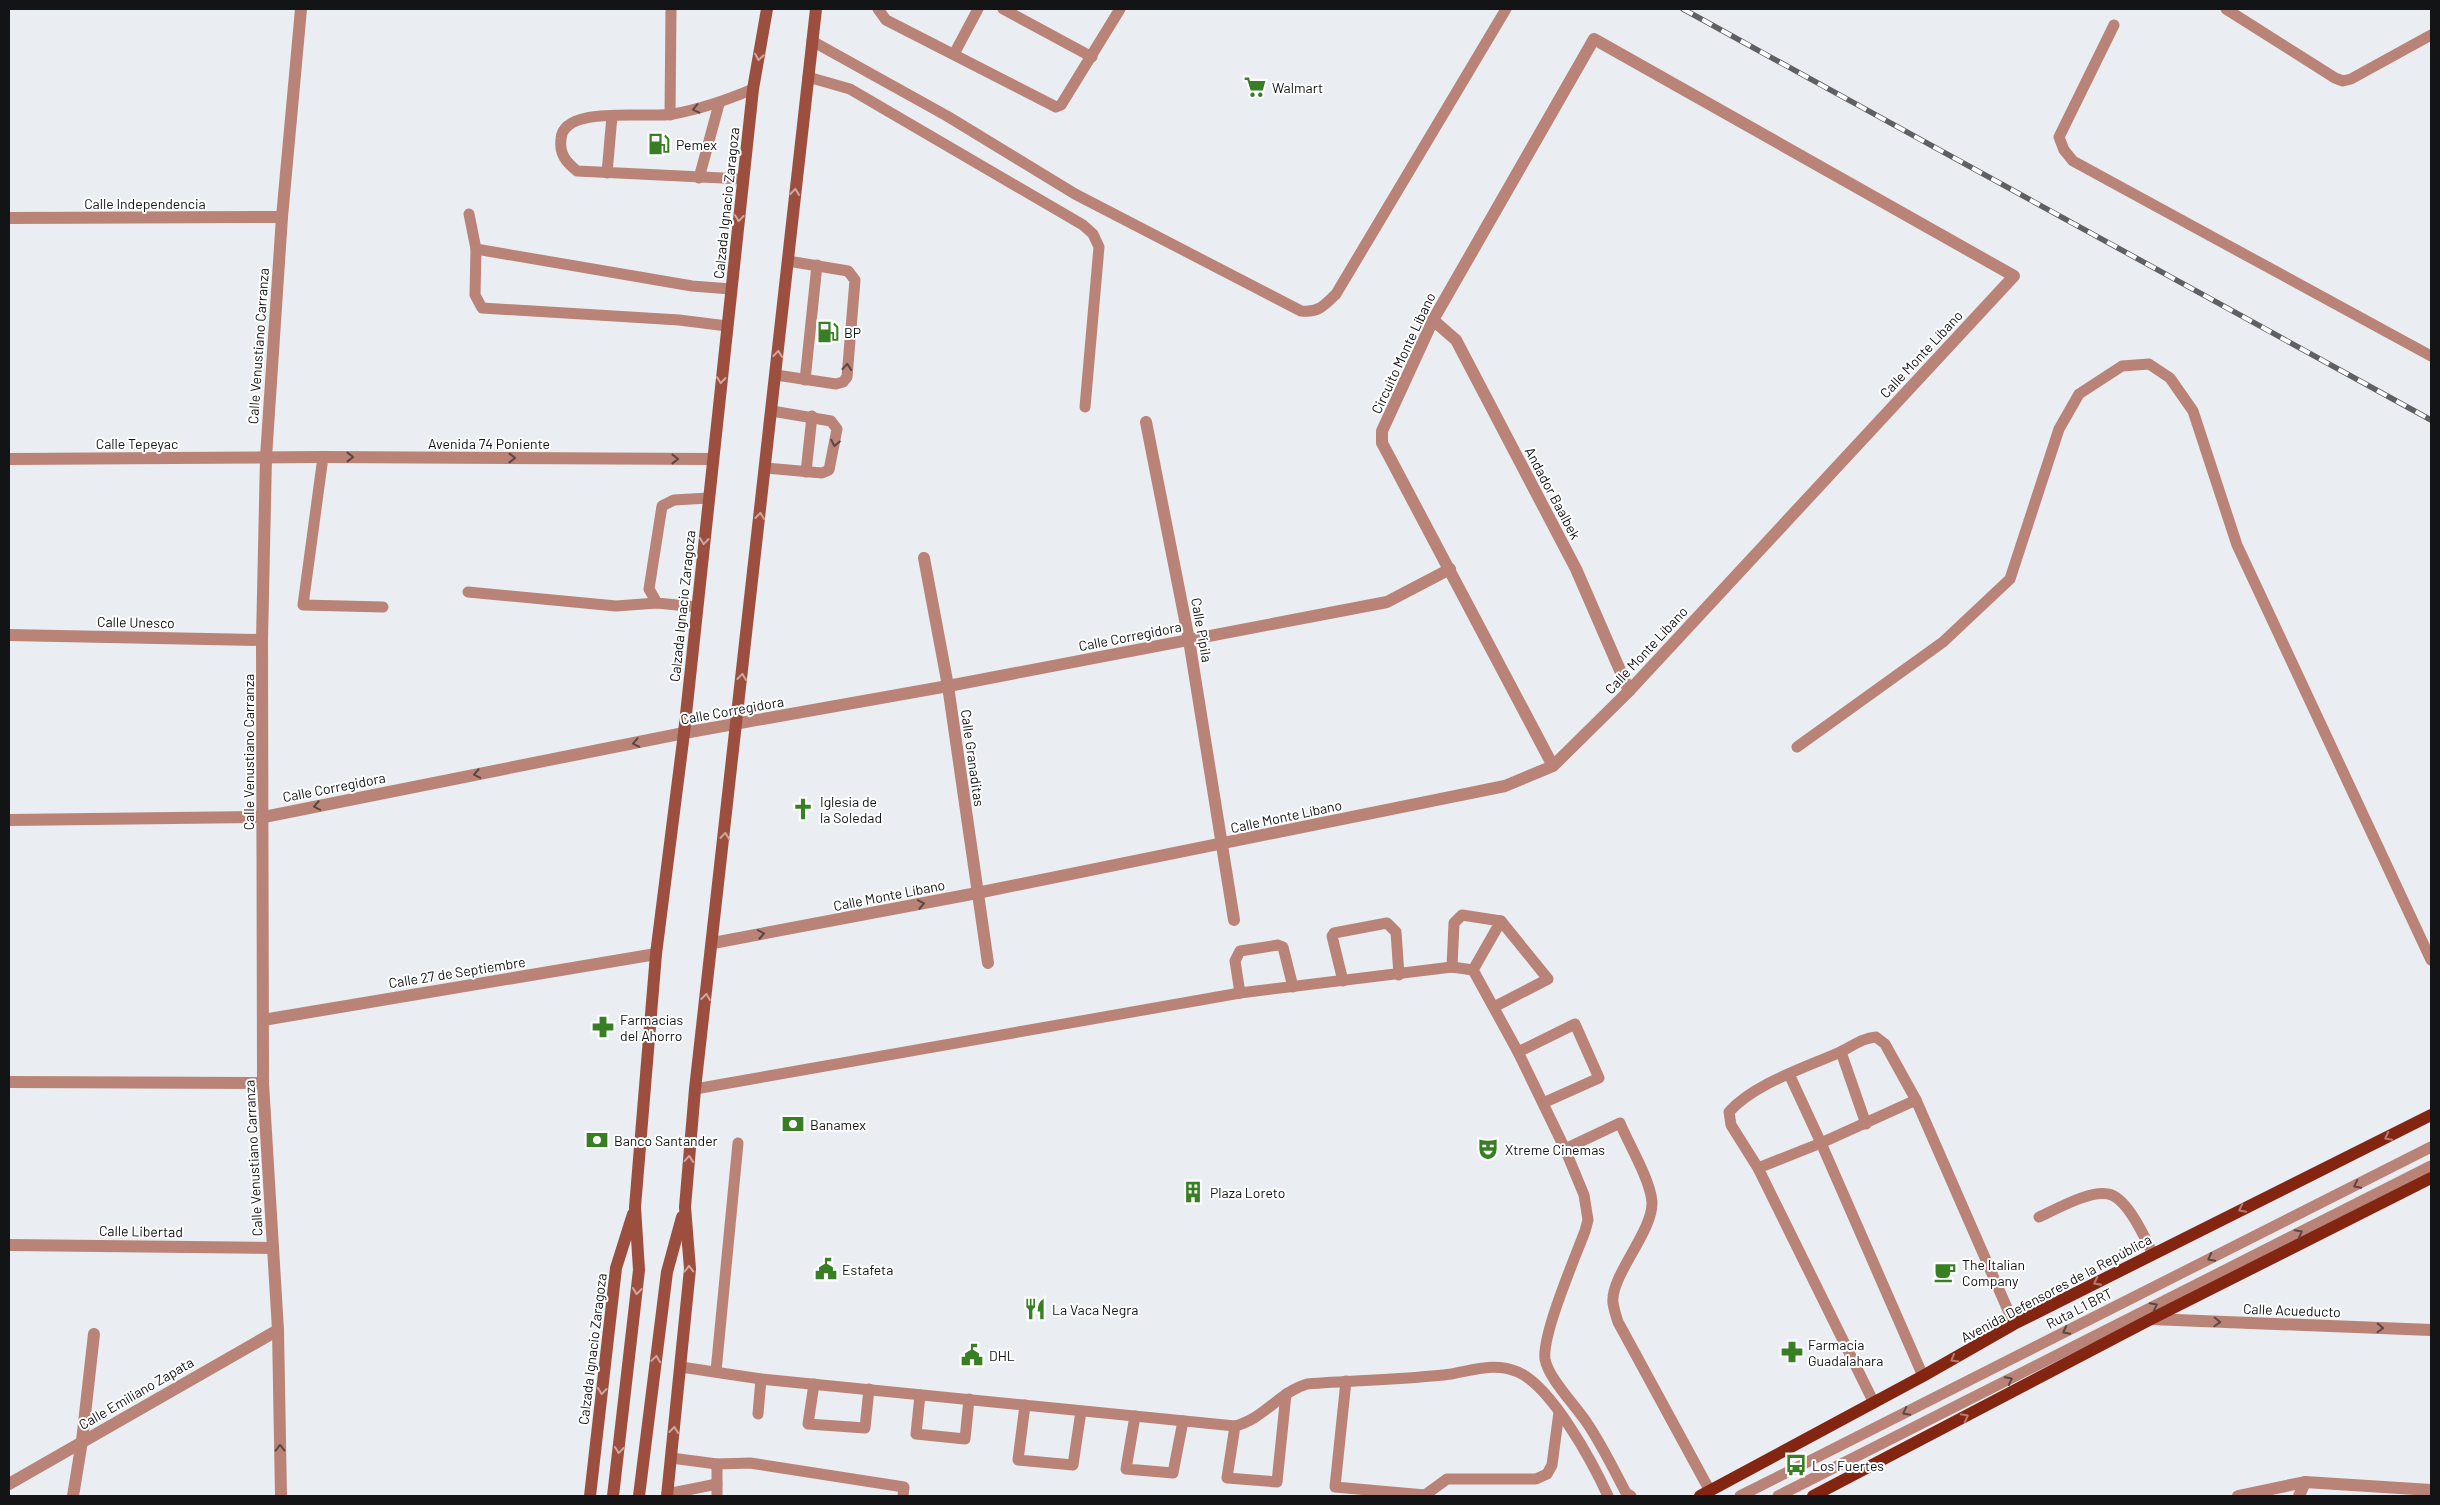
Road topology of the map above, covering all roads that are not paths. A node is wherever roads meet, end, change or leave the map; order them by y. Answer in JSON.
{"nodes":[{"id":1,"x":301,"y":9,"type":"edge"},
{"id":2,"x":671,"y":9,"type":"edge"},
{"id":3,"x":767,"y":9,"type":"edge"},
{"id":4,"x":816,"y":9,"type":"edge"},
{"id":5,"x":878,"y":9,"type":"edge"},
{"id":6,"x":978,"y":9,"type":"edge"},
{"id":7,"x":1003,"y":9,"type":"edge"},
{"id":8,"x":1120,"y":9,"type":"edge"},
{"id":9,"x":1506,"y":9,"type":"edge"},
{"id":10,"x":2226,"y":9,"type":"edge"},
{"id":11,"x":2114,"y":25,"type":"dead end"},
{"id":12,"x":2431,"y":35,"type":"edge"},
{"id":13,"x":1594,"y":39,"type":"joint"},
{"id":14,"x":812,"y":41,"type":"junction"},
{"id":15,"x":954,"y":54,"type":"junction"},
{"id":16,"x":1092,"y":56,"type":"junction"},
{"id":17,"x":808,"y":77,"type":"junction"},
{"id":18,"x":753,"y":89,"type":"junction"},
{"id":19,"x":719,"y":104,"type":"junction"},
{"id":20,"x":670,"y":115,"type":"junction"},
{"id":21,"x":612,"y":116,"type":"junction"},
{"id":22,"x":607,"y":173,"type":"junction"},
{"id":23,"x":699,"y":178,"type":"junction"},
{"id":24,"x":743,"y":179,"type":"junction"},
{"id":25,"x":469,"y":214,"type":"dead end"},
{"id":26,"x":282,"y":217,"type":"junction"},
{"id":27,"x":9,"y":218,"type":"edge"},
{"id":28,"x":476,"y":249,"type":"junction"},
{"id":29,"x":788,"y":261,"type":"junction"},
{"id":30,"x":817,"y":265,"type":"junction"},
{"id":31,"x":731,"y":289,"type":"junction"},
{"id":32,"x":1433,"y":320,"type":"junction"},
{"id":33,"x":727,"y":326,"type":"junction"},
{"id":34,"x":2431,"y":356,"type":"edge"},
{"id":35,"x":776,"y":375,"type":"junction"},
{"id":36,"x":805,"y":380,"type":"junction"},
{"id":37,"x":1086,"y":407,"type":"dead end"},
{"id":38,"x":772,"y":412,"type":"junction"},
{"id":39,"x":812,"y":416,"type":"junction"},
{"id":40,"x":1146,"y":422,"type":"dead end"},
{"id":41,"x":323,"y":456,"type":"junction"},
{"id":42,"x":266,"y":457,"type":"junction"},
{"id":43,"x":9,"y":459,"type":"edge"},
{"id":44,"x":712,"y":459,"type":"junction"},
{"id":45,"x":766,"y":468,"type":"junction"},
{"id":46,"x":806,"y":472,"type":"junction"},
{"id":47,"x":708,"y":498,"type":"junction"},
{"id":48,"x":924,"y":558,"type":"dead end"},
{"id":49,"x":1450,"y":570,"type":"junction"},
{"id":50,"x":468,"y":592,"type":"dead end"},
{"id":51,"x":657,"y":603,"type":"junction"},
{"id":52,"x":383,"y":607,"type":"dead end"},
{"id":53,"x":697,"y":607,"type":"junction"},
{"id":54,"x":9,"y":635,"type":"edge"},
{"id":55,"x":262,"y":640,"type":"junction"},
{"id":56,"x":1189,"y":640,"type":"junction"},
{"id":57,"x":948,"y":686,"type":"junction"},
{"id":58,"x":1628,"y":692,"type":"junction"},
{"id":59,"x":737,"y":726,"type":"junction"},
{"id":60,"x":684,"y":733,"type":"junction"},
{"id":61,"x":1797,"y":747,"type":"dead end"},
{"id":62,"x":1553,"y":766,"type":"junction"},
{"id":63,"x":264,"y":816,"type":"junction"},
{"id":64,"x":9,"y":820,"type":"edge"},
{"id":65,"x":1222,"y":845,"type":"junction"},
{"id":66,"x":977,"y":894,"type":"junction"},
{"id":67,"x":1234,"y":920,"type":"dead end"},
{"id":68,"x":1501,"y":921,"type":"junction"},
{"id":69,"x":713,"y":943,"type":"junction"},
{"id":70,"x":656,"y":954,"type":"junction"},
{"id":71,"x":2431,"y":960,"type":"edge"},
{"id":72,"x":988,"y":964,"type":"dead end"},
{"id":73,"x":1452,"y":967,"type":"junction"},
{"id":74,"x":1473,"y":970,"type":"junction"},
{"id":75,"x":1399,"y":975,"type":"junction"},
{"id":76,"x":1343,"y":981,"type":"junction"},
{"id":77,"x":1293,"y":987,"type":"junction"},
{"id":78,"x":1240,"y":993,"type":"junction"},
{"id":79,"x":1494,"y":1007,"type":"junction"},
{"id":80,"x":263,"y":1020,"type":"junction"},
{"id":81,"x":1518,"y":1052,"type":"junction"},
{"id":82,"x":1841,"y":1052,"type":"junction"},
{"id":83,"x":1788,"y":1074,"type":"junction"},
{"id":84,"x":9,"y":1082,"type":"edge"},
{"id":85,"x":263,"y":1083,"type":"junction"},
{"id":86,"x":695,"y":1089,"type":"junction"},
{"id":87,"x":1916,"y":1100,"type":"junction"},
{"id":88,"x":1543,"y":1103,"type":"junction"},
{"id":89,"x":2431,"y":1115,"type":"edge"},
{"id":90,"x":1866,"y":1124,"type":"junction"},
{"id":91,"x":738,"y":1143,"type":"dead end"},
{"id":92,"x":1822,"y":1143,"type":"junction"},
{"id":93,"x":2431,"y":1147,"type":"edge"},
{"id":94,"x":1564,"y":1149,"type":"junction"},
{"id":95,"x":2431,"y":1166,"type":"edge"},
{"id":96,"x":1758,"y":1168,"type":"junction"},
{"id":97,"x":2431,"y":1178,"type":"edge"},
{"id":98,"x":636,"y":1207,"type":"junction"},
{"id":99,"x":685,"y":1207,"type":"junction"},
{"id":100,"x":2039,"y":1216,"type":"dead end"},
{"id":101,"x":9,"y":1245,"type":"edge"},
{"id":102,"x":272,"y":1248,"type":"junction"},
{"id":103,"x":2153,"y":1254,"type":"junction"},
{"id":104,"x":2151,"y":1319,"type":"junction"},
{"id":105,"x":2014,"y":1324,"type":"junction"},
{"id":106,"x":278,"y":1330,"type":"junction"},
{"id":107,"x":2431,"y":1330,"type":"edge"},
{"id":108,"x":94,"y":1334,"type":"dead end"},
{"id":109,"x":681,"y":1367,"type":"junction"},
{"id":110,"x":716,"y":1371,"type":"junction"},
{"id":111,"x":1923,"y":1376,"type":"junction"},
{"id":112,"x":761,"y":1379,"type":"junction"},
{"id":113,"x":1346,"y":1381,"type":"junction"},
{"id":114,"x":814,"y":1384,"type":"junction"},
{"id":115,"x":869,"y":1390,"type":"junction"},
{"id":116,"x":1286,"y":1394,"type":"junction"},
{"id":117,"x":920,"y":1395,"type":"junction"},
{"id":118,"x":969,"y":1399,"type":"junction"},
{"id":119,"x":1874,"y":1403,"type":"junction"},
{"id":120,"x":1024,"y":1405,"type":"junction"},
{"id":121,"x":1081,"y":1410,"type":"junction"},
{"id":122,"x":1559,"y":1412,"type":"junction"},
{"id":123,"x":758,"y":1414,"type":"dead end"},
{"id":124,"x":1136,"y":1416,"type":"junction"},
{"id":125,"x":1183,"y":1421,"type":"junction"},
{"id":126,"x":1236,"y":1426,"type":"junction"},
{"id":127,"x":82,"y":1441,"type":"junction"},
{"id":128,"x":671,"y":1458,"type":"junction"},
{"id":129,"x":717,"y":1464,"type":"junction"},
{"id":130,"x":2305,"y":1482,"type":"junction"},
{"id":131,"x":9,"y":1484,"type":"edge"},
{"id":132,"x":716,"y":1484,"type":"junction"},
{"id":133,"x":2431,"y":1490,"type":"edge"},
{"id":134,"x":2271,"y":1492,"type":"edge"},
{"id":135,"x":1705,"y":1494,"type":"edge"},
{"id":136,"x":667,"y":1495,"type":"edge"},
{"id":137,"x":73,"y":1496,"type":"edge"},
{"id":138,"x":280,"y":1496,"type":"edge"},
{"id":139,"x":590,"y":1496,"type":"edge"},
{"id":140,"x":613,"y":1496,"type":"edge"},
{"id":141,"x":639,"y":1496,"type":"edge"},
{"id":142,"x":717,"y":1496,"type":"edge"},
{"id":143,"x":903,"y":1496,"type":"edge"},
{"id":144,"x":1608,"y":1496,"type":"edge"},
{"id":145,"x":1631,"y":1496,"type":"edge"},
{"id":146,"x":1740,"y":1496,"type":"edge"},
{"id":147,"x":1778,"y":1496,"type":"edge"},
{"id":148,"x":1814,"y":1496,"type":"edge"},
{"id":149,"x":2238,"y":1496,"type":"edge"},
{"id":150,"x":2299,"y":1496,"type":"edge"}],
"edges":[{"from":1,"to":26,"type":"street","name":"Calle Venustiano Carranza"},
{"from":2,"to":20,"type":"lane"},
{"from":3,"to":18,"type":"main road","name":"Calzada Ignacio Zaragoza","one_way":true},
{"from":4,"to":14,"type":"main road"},
{"from":5,"to":15,"type":"lane"},
{"from":6,"to":15,"type":"lane"},
{"from":7,"to":16,"type":"lane"},
{"from":8,"to":16,"type":"lane"},
{"from":9,"to":14,"type":"lane"},
{"from":10,"to":12,"type":"lane"},
{"from":11,"to":34,"type":"lane"},
{"from":13,"to":32,"type":"street","name":"Circuito Monte Líbano"},
{"from":13,"to":58,"type":"street","name":"Calle Monte Líbano"},
{"from":14,"to":17,"type":"main road"},
{"from":15,"to":16,"type":"lane"},
{"from":29,"to":17,"type":"main road","one_way":true},
{"from":17,"to":37,"type":"lane"},
{"from":18,"to":19,"type":"lane"},
{"from":18,"to":24,"type":"main road","name":"Calzada Ignacio Zaragoza"},
{"from":19,"to":20,"type":"lane","one_way":true},
{"from":19,"to":23,"type":"lane"},
{"from":20,"to":21,"type":"lane"},
{"from":21,"to":22,"type":"lane"},
{"from":21,"to":22,"type":"lane"},
{"from":22,"to":23,"type":"lane"},
{"from":23,"to":24,"type":"lane"},
{"from":24,"to":31,"type":"main road","name":"Calzada Ignacio Zaragoza","one_way":true},
{"from":25,"to":28,"type":"lane"},
{"from":26,"to":27,"type":"street","name":"Calle Independencia"},
{"from":26,"to":42,"type":"street","name":"Calle Venustiano Carranza"},
{"from":28,"to":31,"type":"lane"},
{"from":28,"to":33,"type":"lane"},
{"from":29,"to":30,"type":"lane"},
{"from":35,"to":29,"type":"main road","one_way":true},
{"from":30,"to":36,"type":"lane"},
{"from":36,"to":30,"type":"lane","one_way":true},
{"from":31,"to":33,"type":"main road","name":"Calzada Ignacio Zaragoza"},
{"from":32,"to":49,"type":"street","name":"Circuito Monte Líbano"},
{"from":32,"to":58,"type":"street","name":"Andador Baalbek"},
{"from":33,"to":44,"type":"main road","name":"Calzada Ignacio Zaragoza","one_way":true},
{"from":35,"to":36,"type":"lane"},
{"from":35,"to":38,"type":"main road"},
{"from":38,"to":39,"type":"lane"},
{"from":38,"to":45,"type":"main road"},
{"from":39,"to":46,"type":"lane"},
{"from":39,"to":46,"type":"lane","one_way":true},
{"from":40,"to":56,"type":"street","name":"Calle Pípila"},
{"from":41,"to":42,"type":"street","name":"Avenida 74 Poniente"},
{"from":41,"to":44,"type":"street","name":"Avenida 74 Poniente","one_way":true},
{"from":41,"to":52,"type":"lane"},
{"from":42,"to":43,"type":"street","name":"Calle Tepeyac"},
{"from":42,"to":55,"type":"street","name":"Calle Venustiano Carranza"},
{"from":44,"to":47,"type":"main road","name":"Calzada Ignacio Zaragoza"},
{"from":45,"to":46,"type":"lane"},
{"from":59,"to":45,"type":"main road","one_way":true},
{"from":47,"to":51,"type":"lane"},
{"from":47,"to":53,"type":"main road","name":"Calzada Ignacio Zaragoza","one_way":true},
{"from":48,"to":57,"type":"street","name":"Calle Granaditas"},
{"from":49,"to":56,"type":"street","name":"Calle Corregidora"},
{"from":49,"to":62,"type":"street","name":"Circuito Monte Líbano"},
{"from":50,"to":51,"type":"lane"},
{"from":51,"to":53,"type":"lane"},
{"from":53,"to":60,"type":"main road","name":"Calzada Ignacio Zaragoza"},
{"from":54,"to":55,"type":"street","name":"Calle Unesco"},
{"from":55,"to":63,"type":"street","name":"Calle Venustiano Carranza"},
{"from":56,"to":57,"type":"street","name":"Calle Corregidora"},
{"from":56,"to":65,"type":"street","name":"Calle Pípila"},
{"from":57,"to":59,"type":"street","name":"Calle Corregidora"},
{"from":57,"to":66,"type":"street","name":"Calle Granaditas"},
{"from":58,"to":62,"type":"street","name":"Calle Monte Líbano"},
{"from":59,"to":60,"type":"street","name":"Calle Corregidora"},
{"from":69,"to":59,"type":"main road","one_way":true},
{"from":60,"to":63,"type":"street","name":"Calle Corregidora","one_way":true},
{"from":60,"to":70,"type":"main road","name":"Calzada Ignacio Zaragoza"},
{"from":61,"to":71,"type":"lane"},
{"from":62,"to":65,"type":"street","name":"Calle Monte Líbano"},
{"from":63,"to":64,"type":"street","name":"Calle Corregidora"},
{"from":63,"to":80,"type":"street","name":"Calle Venustiano Carranza"},
{"from":65,"to":66,"type":"street","name":"Calle Monte Líbano"},
{"from":65,"to":67,"type":"street","name":"Calle Pípila"},
{"from":69,"to":66,"type":"street","name":"Calle Monte Líbano","one_way":true},
{"from":66,"to":72,"type":"street","name":"Calle Granaditas"},
{"from":68,"to":73,"type":"lane"},
{"from":68,"to":74,"type":"lane"},
{"from":68,"to":79,"type":"lane"},
{"from":86,"to":69,"type":"main road","one_way":true},
{"from":70,"to":80,"type":"street","name":"Calle 27 de Septiembre"},
{"from":70,"to":98,"type":"main road","name":"Calzada Ignacio Zaragoza"},
{"from":73,"to":74,"type":"lane"},
{"from":73,"to":75,"type":"lane"},
{"from":74,"to":79,"type":"lane"},
{"from":75,"to":76,"type":"lane"},
{"from":75,"to":76,"type":"lane"},
{"from":76,"to":77,"type":"lane"},
{"from":77,"to":78,"type":"lane"},
{"from":77,"to":78,"type":"lane"},
{"from":78,"to":86,"type":"lane"},
{"from":79,"to":81,"type":"lane"},
{"from":80,"to":85,"type":"street","name":"Calle Venustiano Carranza"},
{"from":81,"to":88,"type":"lane"},
{"from":81,"to":88,"type":"lane"},
{"from":82,"to":83,"type":"lane"},
{"from":82,"to":87,"type":"lane"},
{"from":82,"to":90,"type":"lane"},
{"from":83,"to":92,"type":"lane"},
{"from":83,"to":96,"type":"lane"},
{"from":84,"to":85,"type":"street"},
{"from":85,"to":102,"type":"street","name":"Calle Venustiano Carranza"},
{"from":99,"to":86,"type":"main road","one_way":true},
{"from":87,"to":90,"type":"lane"},
{"from":87,"to":105,"type":"lane"},
{"from":88,"to":94,"type":"lane"},
{"from":89,"to":103,"type":"main road","name":"Avenida Defensores de la República","one_way":true},
{"from":90,"to":92,"type":"lane"},
{"from":91,"to":110,"type":"lane"},
{"from":92,"to":96,"type":"lane"},
{"from":92,"to":111,"type":"lane"},
{"from":93,"to":146,"type":"lane","name":"Ruta L1 BRT","one_way":true},
{"from":94,"to":135,"type":"lane"},
{"from":94,"to":145,"type":"lane"},
{"from":147,"to":95,"type":"lane","one_way":true},
{"from":96,"to":119,"type":"lane"},
{"from":97,"to":104,"type":"main road"},
{"from":98,"to":139,"type":"main road","name":"Calzada Ignacio Zaragoza","one_way":true},
{"from":98,"to":140,"type":"main road","name":"Calzada Ignacio Zaragoza","one_way":true},
{"from":109,"to":99,"type":"main road","one_way":true},
{"from":141,"to":99,"type":"main road","one_way":true},
{"from":100,"to":103,"type":"lane"},
{"from":101,"to":102,"type":"street","name":"Calle Libertad"},
{"from":102,"to":106,"type":"street","name":"Calle Venustiano Carranza"},
{"from":103,"to":105,"type":"main road","name":"Avenida Defensores de la República","one_way":true},
{"from":104,"to":107,"type":"street","name":"Calle Acueducto","one_way":true},
{"from":148,"to":104,"type":"main road","one_way":true},
{"from":105,"to":111,"type":"main road","name":"Avenida Defensores de la República","one_way":true},
{"from":106,"to":127,"type":"street","name":"Calle Emiliano Zapata"},
{"from":138,"to":106,"type":"street","name":"Calle Venustiano Carranza","one_way":true},
{"from":108,"to":127,"type":"street"},
{"from":109,"to":110,"type":"lane"},
{"from":128,"to":109,"type":"main road","one_way":true},
{"from":110,"to":112,"type":"lane"},
{"from":111,"to":119,"type":"main road","name":"Avenida Defensores de la República"},
{"from":112,"to":114,"type":"lane"},
{"from":112,"to":123,"type":"lane"},
{"from":113,"to":116,"type":"lane"},
{"from":113,"to":122,"type":"lane"},
{"from":113,"to":122,"type":"lane"},
{"from":114,"to":115,"type":"lane"},
{"from":114,"to":115,"type":"lane"},
{"from":115,"to":117,"type":"lane"},
{"from":116,"to":126,"type":"lane"},
{"from":116,"to":126,"type":"lane"},
{"from":117,"to":118,"type":"lane"},
{"from":117,"to":118,"type":"lane"},
{"from":118,"to":120,"type":"lane"},
{"from":119,"to":135,"type":"main road","name":"Avenida Defensores de la República"},
{"from":120,"to":121,"type":"lane"},
{"from":120,"to":121,"type":"lane"},
{"from":121,"to":124,"type":"lane"},
{"from":122,"to":144,"type":"lane"},
{"from":124,"to":125,"type":"lane"},
{"from":124,"to":125,"type":"lane"},
{"from":125,"to":126,"type":"lane"},
{"from":127,"to":131,"type":"street","name":"Calle Emiliano Zapata"},
{"from":127,"to":137,"type":"street"},
{"from":128,"to":129,"type":"lane"},
{"from":128,"to":136,"type":"main road"},
{"from":129,"to":132,"type":"lane"},
{"from":129,"to":143,"type":"lane"},
{"from":130,"to":133,"type":"street"},
{"from":130,"to":134,"type":"street"},
{"from":130,"to":150,"type":"street"},
{"from":132,"to":136,"type":"lane"},
{"from":132,"to":142,"type":"lane"},
{"from":134,"to":149,"type":"street"}]}
